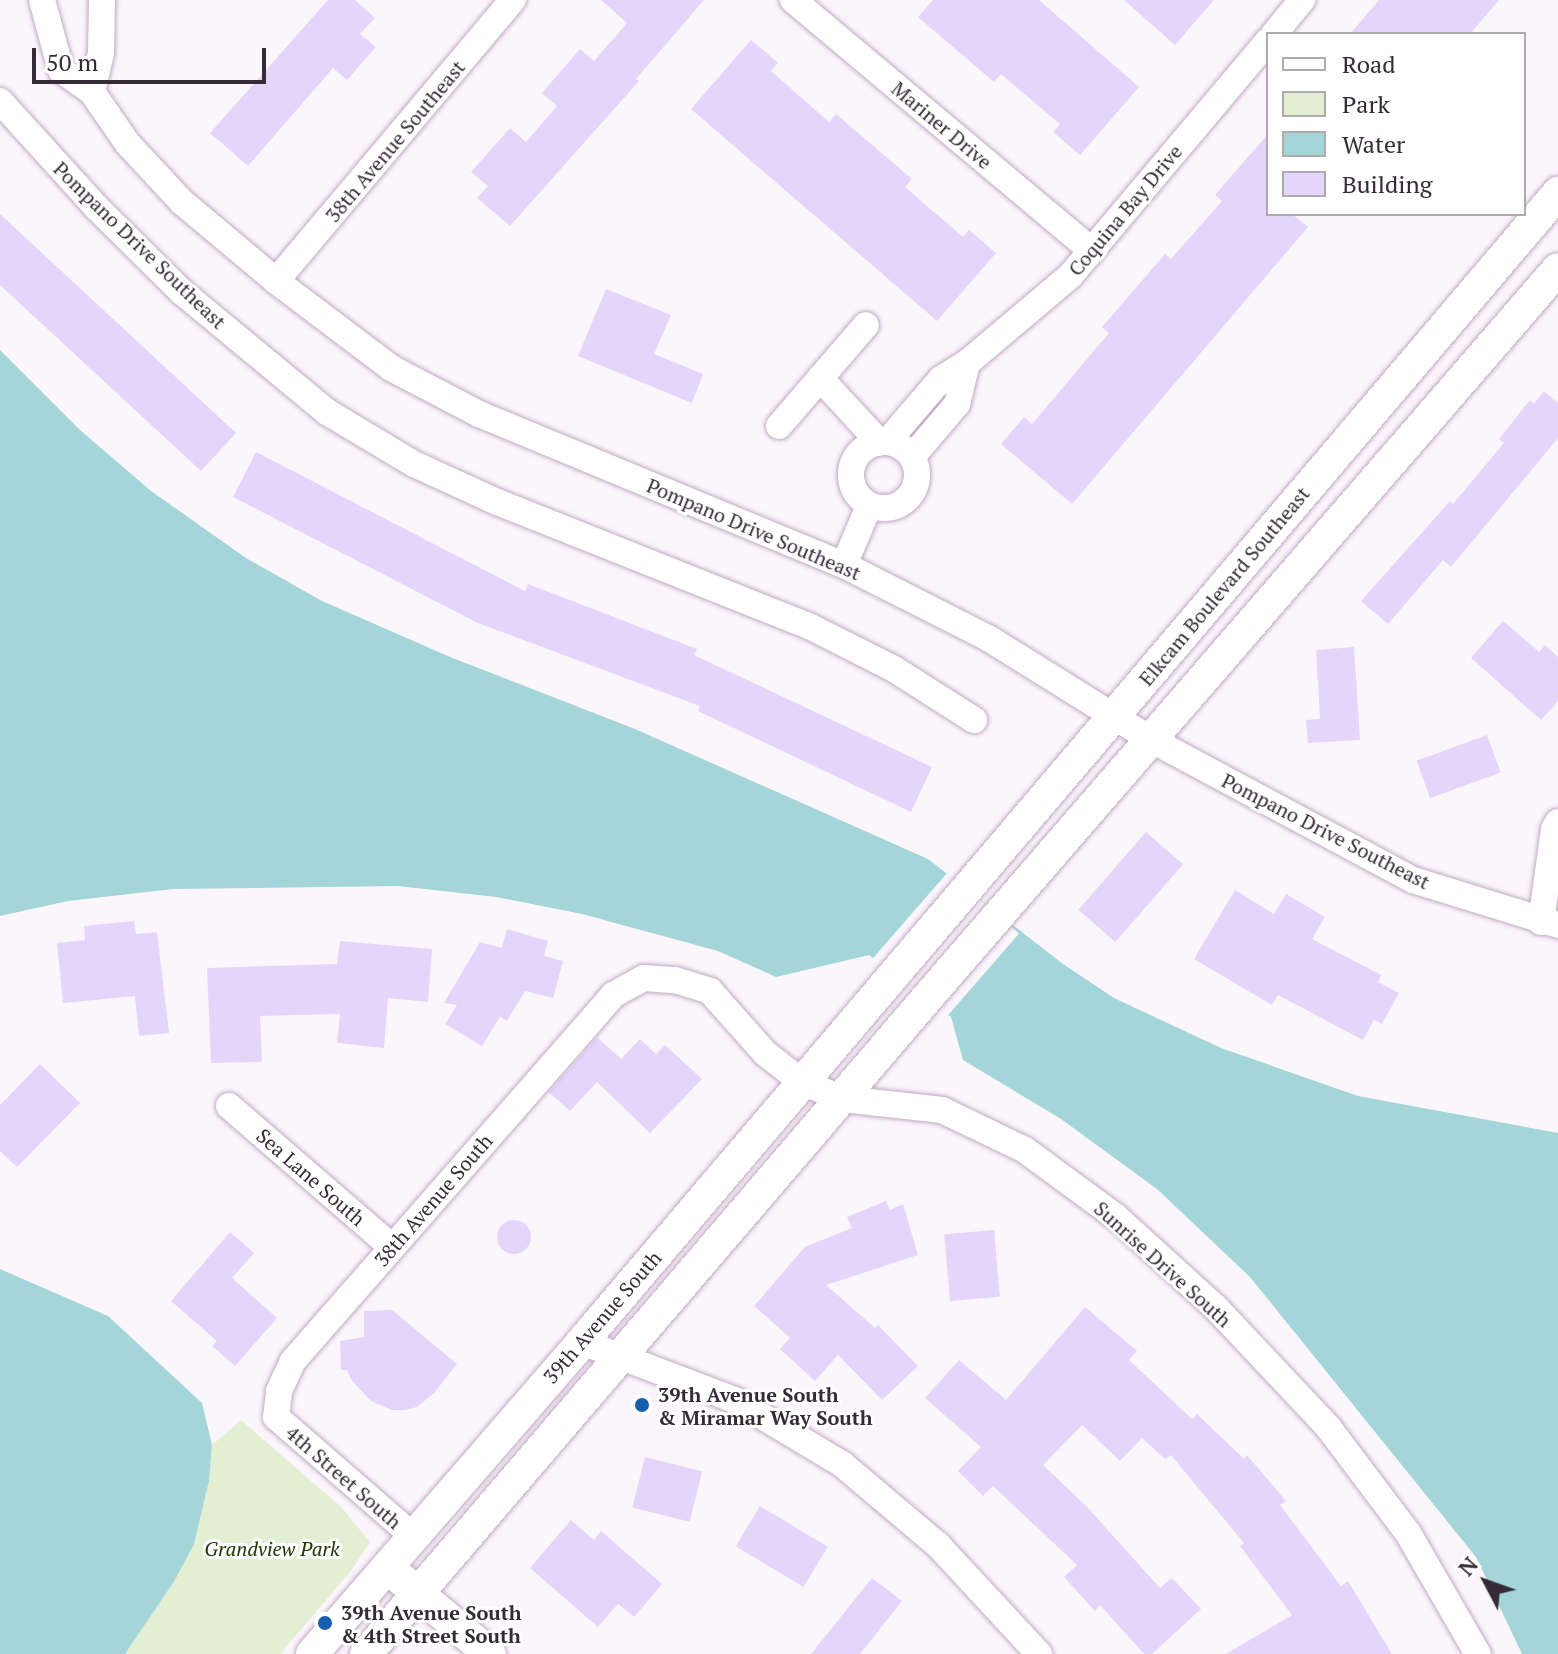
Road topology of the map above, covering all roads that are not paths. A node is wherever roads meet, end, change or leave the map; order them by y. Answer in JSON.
{"nodes":[{"id":1,"x":42,"y":0,"type":"edge"},
{"id":2,"x":102,"y":0,"type":"edge"},
{"id":3,"x":513,"y":0,"type":"edge"},
{"id":4,"x":793,"y":0,"type":"edge"},
{"id":5,"x":1302,"y":0,"type":"edge"},
{"id":6,"x":1276,"y":32,"type":"edge"},
{"id":7,"x":1266,"y":43,"type":"edge"},
{"id":8,"x":92,"y":92,"type":"junction"},
{"id":9,"x":0,"y":101,"type":"edge"},
{"id":10,"x":1558,"y":193,"type":"edge"},
{"id":11,"x":1092,"y":251,"type":"junction"},
{"id":12,"x":1558,"y":269,"type":"edge"},
{"id":13,"x":276,"y":281,"type":"junction"},
{"id":14,"x":866,"y":325,"type":"dead end"},
{"id":15,"x":967,"y":363,"type":"junction"},
{"id":16,"x":820,"y":378,"type":"junction"},
{"id":17,"x":1362,"y":423,"type":"junction"},
{"id":18,"x":779,"y":426,"type":"dead end"},
{"id":19,"x":884,"y":442,"type":"junction"},
{"id":20,"x":1399,"y":452,"type":"junction"},
{"id":21,"x":912,"y":457,"type":"junction"},
{"id":22,"x":869,"y":506,"type":"junction"},
{"id":23,"x":844,"y":565,"type":"junction"},
{"id":24,"x":1113,"y":718,"type":"junction"},
{"id":25,"x":974,"y":720,"type":"dead end"},
{"id":26,"x":1150,"y":739,"type":"junction"},
{"id":27,"x":1558,"y":822,"type":"edge"},
{"id":28,"x":1550,"y":924,"type":"edge"},
{"id":29,"x":891,"y":979,"type":"joint"},
{"id":30,"x":613,"y":995,"type":"joint"},
{"id":31,"x":802,"y":1082,"type":"junction"},
{"id":32,"x":843,"y":1099,"type":"junction"},
{"id":33,"x":229,"y":1106,"type":"dead end"},
{"id":34,"x":392,"y":1247,"type":"junction"},
{"id":35,"x":582,"y":1342,"type":"junction"},
{"id":36,"x":623,"y":1356,"type":"junction"},
{"id":37,"x":276,"y":1417,"type":"joint"},
{"id":38,"x":413,"y":1536,"type":"junction"},
{"id":39,"x":387,"y":1566,"type":"junction"},
{"id":40,"x":418,"y":1593,"type":"junction"},
{"id":41,"x":312,"y":1654,"type":"edge"},
{"id":42,"x":366,"y":1654,"type":"edge"},
{"id":43,"x":490,"y":1654,"type":"edge"},
{"id":44,"x":1039,"y":1654,"type":"edge"},
{"id":45,"x":1478,"y":1654,"type":"edge"}],
"edges":[{"from":1,"to":8,"type":"street","name":"Pompano Drive Southeast"},
{"from":2,"to":8,"type":"street"},
{"from":3,"to":13,"type":"street","name":"38th Avenue Southeast"},
{"from":4,"to":11,"type":"street","name":"Mariner Drive"},
{"from":5,"to":6,"type":"street"},
{"from":7,"to":11,"type":"street","name":"Coquina Bay Drive"},
{"from":8,"to":13,"type":"street","name":"Pompano Drive Southeast"},
{"from":9,"to":25,"type":"street","name":"Pompano Drive Southeast"},
{"from":10,"to":17,"type":"street","name":"Elkcam Boulevard Southeast"},
{"from":11,"to":15,"type":"street","name":"Coquina Bay Drive"},
{"from":12,"to":20,"type":"street"},
{"from":13,"to":23,"type":"street","name":"Pompano Drive Southeast"},
{"from":14,"to":16,"type":"street"},
{"from":15,"to":19,"type":"street","name":"Coquina Bay Drive"},
{"from":15,"to":21,"type":"street"},
{"from":16,"to":18,"type":"street"},
{"from":16,"to":19,"type":"street"},
{"from":17,"to":20,"type":"street"},
{"from":17,"to":24,"type":"street","name":"Elkcam Boulevard Southeast"},
{"from":19,"to":21,"type":"street"},
{"from":19,"to":22,"type":"street","name":"Coquina Bay Drive"},
{"from":20,"to":26,"type":"street"},
{"from":21,"to":22,"type":"street"},
{"from":22,"to":23,"type":"street"},
{"from":23,"to":24,"type":"street","name":"Pompano Drive Southeast"},
{"from":24,"to":26,"type":"street","name":"Pompano Drive Southeast"},
{"from":24,"to":29,"type":"street","name":"Elkcam Boulevard Southeast"},
{"from":26,"to":28,"type":"street","name":"Pompano Drive Southeast"},
{"from":26,"to":32,"type":"street","name":"39th Avenue South"},
{"from":27,"to":28,"type":"street"},
{"from":29,"to":31,"type":"street","name":"39th Avenue South"},
{"from":30,"to":31,"type":"street","name":"Sunrise Drive South"},
{"from":30,"to":34,"type":"street","name":"38th Avenue South"},
{"from":31,"to":32,"type":"street","name":"Sunrise Drive South"},
{"from":31,"to":35,"type":"street","name":"39th Avenue South"},
{"from":32,"to":36,"type":"street","name":"39th Avenue South"},
{"from":32,"to":45,"type":"street","name":"Sunrise Drive South"},
{"from":33,"to":34,"type":"street","name":"Sea Lane South"},
{"from":34,"to":37,"type":"street","name":"38th Avenue South"},
{"from":35,"to":36,"type":"street"},
{"from":35,"to":38,"type":"street","name":"39th Avenue South"},
{"from":36,"to":40,"type":"street","name":"39th Avenue South"},
{"from":36,"to":44,"type":"street"},
{"from":37,"to":38,"type":"street","name":"4th Street South"},
{"from":38,"to":39,"type":"street","name":"39th Avenue South"},
{"from":39,"to":40,"type":"street"},
{"from":39,"to":41,"type":"street","name":"39th Avenue South"},
{"from":40,"to":42,"type":"street","name":"39th Avenue South"},
{"from":40,"to":43,"type":"street"}]}
